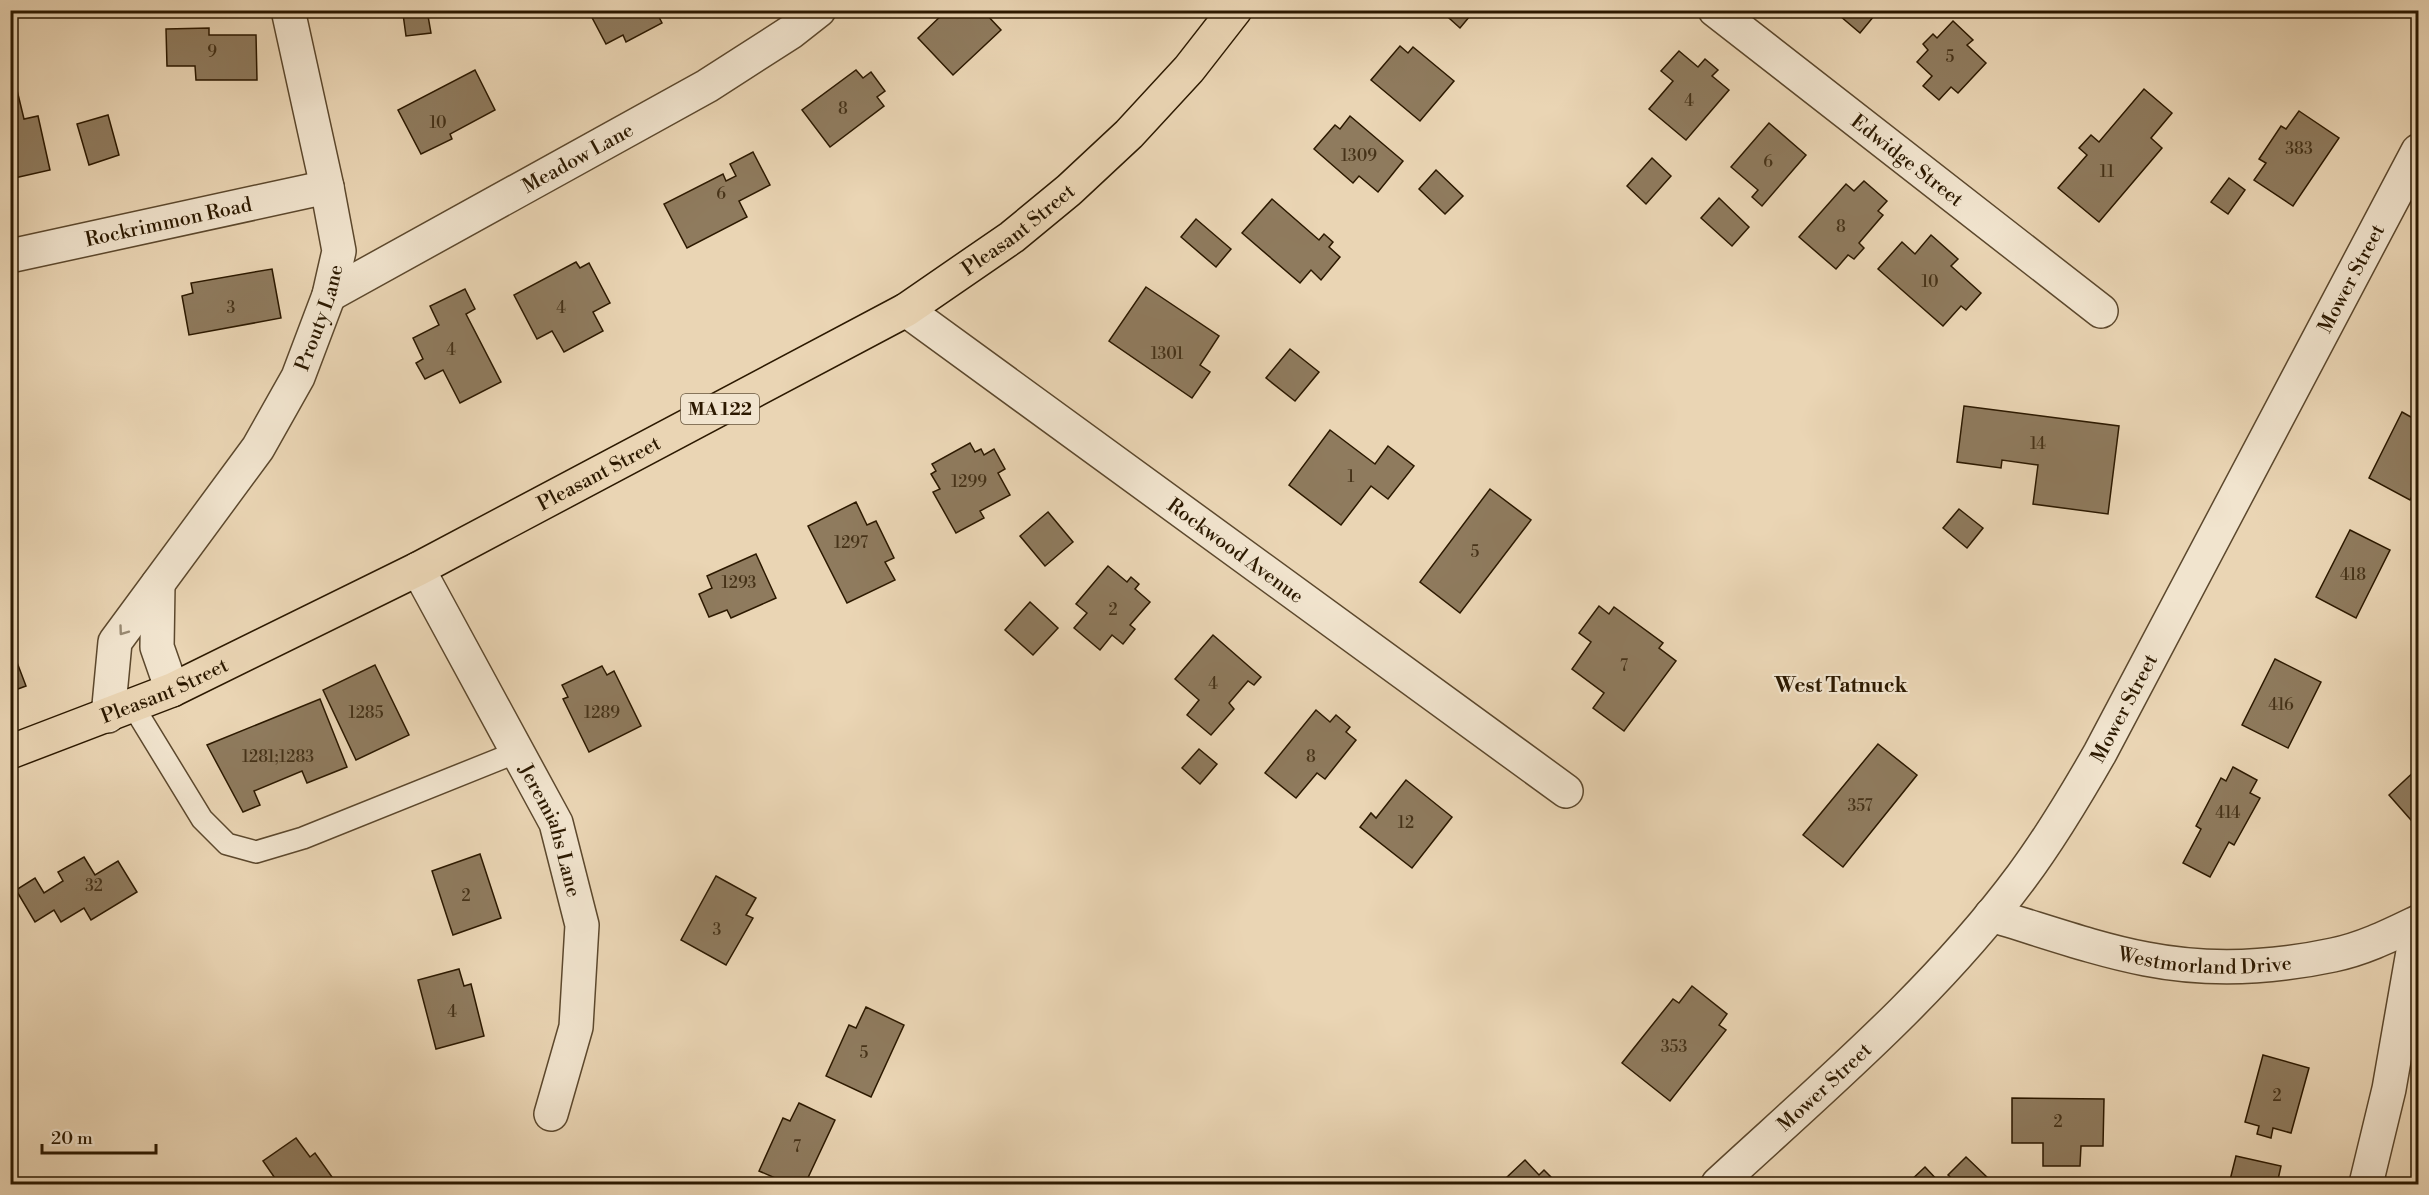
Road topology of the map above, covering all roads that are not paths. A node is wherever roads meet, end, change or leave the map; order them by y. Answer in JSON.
{"nodes":[{"id":1,"x":288,"y":10,"type":"edge"},
{"id":2,"x":819,"y":10,"type":"edge"},
{"id":3,"x":1235,"y":10,"type":"edge"},
{"id":4,"x":1715,"y":10,"type":"edge"},
{"id":5,"x":2418,"y":151,"type":"edge"},
{"id":6,"x":327,"y":187,"type":"junction"},
{"id":7,"x":10,"y":256,"type":"edge"},
{"id":8,"x":329,"y":295,"type":"junction"},
{"id":9,"x":906,"y":310,"type":"junction"},
{"id":10,"x":2102,"y":311,"type":"dead end"},
{"id":11,"x":418,"y":569,"type":"junction"},
{"id":12,"x":158,"y":584,"type":"junction"},
{"id":13,"x":172,"y":690,"type":"junction"},
{"id":14,"x":120,"y":711,"type":"junction"},
{"id":15,"x":10,"y":752,"type":"edge"},
{"id":16,"x":517,"y":752,"type":"junction"},
{"id":17,"x":1566,"y":791,"type":"dead end"},
{"id":18,"x":1991,"y":915,"type":"junction"},
{"id":19,"x":2418,"y":922,"type":"edge"},
{"id":20,"x":551,"y":1114,"type":"dead end"},
{"id":21,"x":1718,"y":1185,"type":"edge"},
{"id":22,"x":2366,"y":1185,"type":"edge"}],
"edges":[{"from":1,"to":6,"type":"street","name":"Prouty Lane"},
{"from":2,"to":8,"type":"street","name":"Meadow Lane"},
{"from":3,"to":9,"type":"main road","name":"Pleasant Street","number":"MA 122"},
{"from":4,"to":10,"type":"street","name":"Edwidge Street"},
{"from":5,"to":18,"type":"street","name":"Mower Street"},
{"from":6,"to":7,"type":"street","name":"Rockrimmon Road"},
{"from":6,"to":8,"type":"street","name":"Prouty Lane"},
{"from":8,"to":12,"type":"street","name":"Prouty Lane"},
{"from":9,"to":11,"type":"main road","name":"Pleasant Street","number":"MA 122"},
{"from":9,"to":17,"type":"street","name":"Rockwood Avenue"},
{"from":11,"to":13,"type":"main road","name":"Pleasant Street","number":"MA 122"},
{"from":11,"to":16,"type":"street","name":"Jeremiahs Lane"},
{"from":12,"to":13,"type":"street"},
{"from":12,"to":14,"type":"street","name":"Prouty Lane","one_way":true},
{"from":13,"to":14,"type":"main road","name":"Pleasant Street","number":"MA 122"},
{"from":14,"to":15,"type":"main road","name":"Pleasant Street","number":"MA 122"},
{"from":14,"to":16,"type":"lane"},
{"from":16,"to":20,"type":"street","name":"Jeremiahs Lane"},
{"from":18,"to":19,"type":"street","name":"Westmorland Drive"},
{"from":18,"to":21,"type":"street","name":"Mower Street"},
{"from":19,"to":22,"type":"street"}]}
